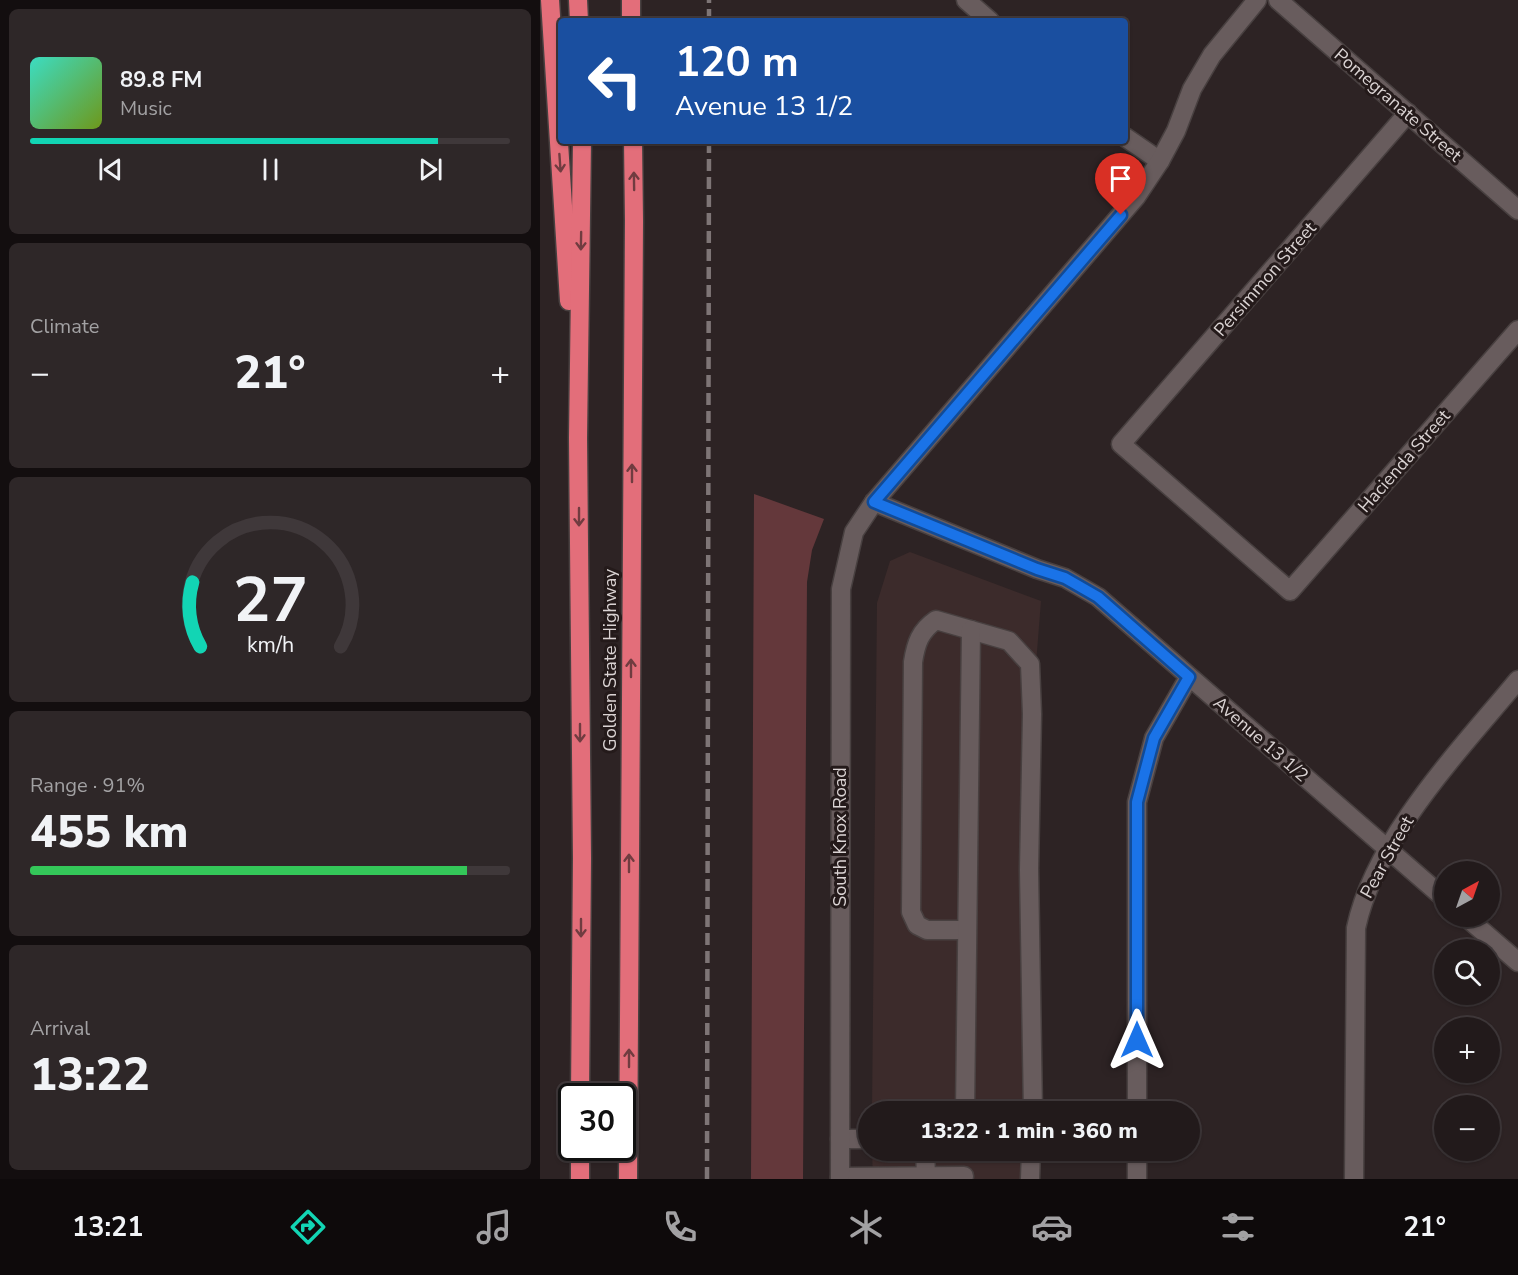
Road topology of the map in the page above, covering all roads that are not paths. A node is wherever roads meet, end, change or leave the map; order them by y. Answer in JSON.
{"nodes":[{"id":1,"x":550,"y":0,"type":"edge"},
{"id":2,"x":578,"y":0,"type":"edge"},
{"id":3,"x":631,"y":0,"type":"edge"},
{"id":4,"x":966,"y":0,"type":"edge"},
{"id":5,"x":1257,"y":0,"type":"edge"},
{"id":6,"x":1278,"y":0,"type":"edge"},
{"id":7,"x":579,"y":18,"type":"edge"},
{"id":8,"x":631,"y":18,"type":"edge"},
{"id":9,"x":987,"y":18,"type":"edge"},
{"id":10,"x":1408,"y":113,"type":"junction"},
{"id":11,"x":558,"y":125,"type":"edge"},
{"id":12,"x":1128,"y":139,"type":"edge"},
{"id":13,"x":559,"y":144,"type":"edge"},
{"id":14,"x":582,"y":144,"type":"edge"},
{"id":15,"x":633,"y":144,"type":"edge"},
{"id":16,"x":1160,"y":161,"type":"junction"},
{"id":17,"x":1518,"y":210,"type":"edge"},
{"id":18,"x":1518,"y":330,"type":"edge"},
{"id":19,"x":578,"y":438,"type":"junction"},
{"id":20,"x":874,"y":502,"type":"junction"},
{"id":21,"x":1290,"y":591,"type":"joint"},
{"id":22,"x":970,"y":630,"type":"junction"},
{"id":23,"x":1189,"y":677,"type":"junction"},
{"id":24,"x":1518,"y":680,"type":"edge"},
{"id":25,"x":1389,"y":850,"type":"junction"},
{"id":26,"x":1434,"y":889,"type":"edge"},
{"id":27,"x":1478,"y":927,"type":"edge"},
{"id":28,"x":966,"y":930,"type":"junction"},
{"id":29,"x":1518,"y":962,"type":"edge"},
{"id":30,"x":580,"y":1083,"type":"edge"},
{"id":31,"x":965,"y":1101,"type":"edge"},
{"id":32,"x":1033,"y":1101,"type":"edge"},
{"id":33,"x":1137,"y":1101,"type":"edge"},
{"id":34,"x":858,"y":1138,"type":"edge"},
{"id":35,"x":840,"y":1139,"type":"junction"},
{"id":36,"x":580,"y":1161,"type":"edge"},
{"id":37,"x":925,"y":1161,"type":"edge"},
{"id":38,"x":965,"y":1161,"type":"edge"},
{"id":39,"x":1031,"y":1161,"type":"edge"},
{"id":40,"x":1137,"y":1161,"type":"edge"},
{"id":41,"x":926,"y":1176,"type":"junction"},
{"id":42,"x":964,"y":1177,"type":"edge"},
{"id":43,"x":840,"y":1178,"type":"edge"},
{"id":44,"x":580,"y":1179,"type":"edge"},
{"id":45,"x":628,"y":1179,"type":"edge"},
{"id":46,"x":1030,"y":1179,"type":"edge"},
{"id":47,"x":1137,"y":1179,"type":"edge"},
{"id":48,"x":1354,"y":1179,"type":"edge"}],
"edges":[{"from":1,"to":11,"type":"highway","one_way":true},
{"from":2,"to":7,"type":"highway"},
{"from":3,"to":8,"type":"highway"},
{"from":4,"to":9,"type":"street"},
{"from":5,"to":16,"type":"street","name":"South Knox Road"},
{"from":6,"to":10,"type":"street","name":"Pomegranate Street"},
{"from":10,"to":17,"type":"street","name":"Pomegranate Street"},
{"from":10,"to":21,"type":"street","name":"Persimmon Street"},
{"from":12,"to":16,"type":"street"},
{"from":13,"to":19,"type":"highway","one_way":true},
{"from":14,"to":19,"type":"highway","name":"Golden State Highway","one_way":true},
{"from":45,"to":15,"type":"highway","name":"Golden State Highway","one_way":true},
{"from":16,"to":20,"type":"street","name":"South Knox Road"},
{"from":18,"to":21,"type":"street","name":"Hacienda Street"},
{"from":19,"to":30,"type":"highway","name":"Golden State Highway","one_way":true},
{"from":20,"to":23,"type":"street","name":"Avenue 13 1/2"},
{"from":20,"to":35,"type":"street","name":"South Knox Road"},
{"from":22,"to":28,"type":"street"},
{"from":22,"to":28,"type":"street"},
{"from":22,"to":32,"type":"street"},
{"from":23,"to":25,"type":"street","name":"Avenue 13 1/2"},
{"from":23,"to":33,"type":"street"},
{"from":24,"to":25,"type":"street","name":"Pear Street"},
{"from":25,"to":26,"type":"street","name":"Avenue 13 1/2"},
{"from":25,"to":48,"type":"street","name":"Pear Street"},
{"from":27,"to":29,"type":"street"},
{"from":28,"to":31,"type":"street"},
{"from":34,"to":35,"type":"street"},
{"from":35,"to":43,"type":"street","name":"South Knox Road"},
{"from":36,"to":44,"type":"highway"},
{"from":37,"to":41,"type":"street"},
{"from":38,"to":42,"type":"street"},
{"from":39,"to":46,"type":"street"},
{"from":40,"to":47,"type":"street"},
{"from":41,"to":42,"type":"street"},
{"from":41,"to":43,"type":"street"}]}
